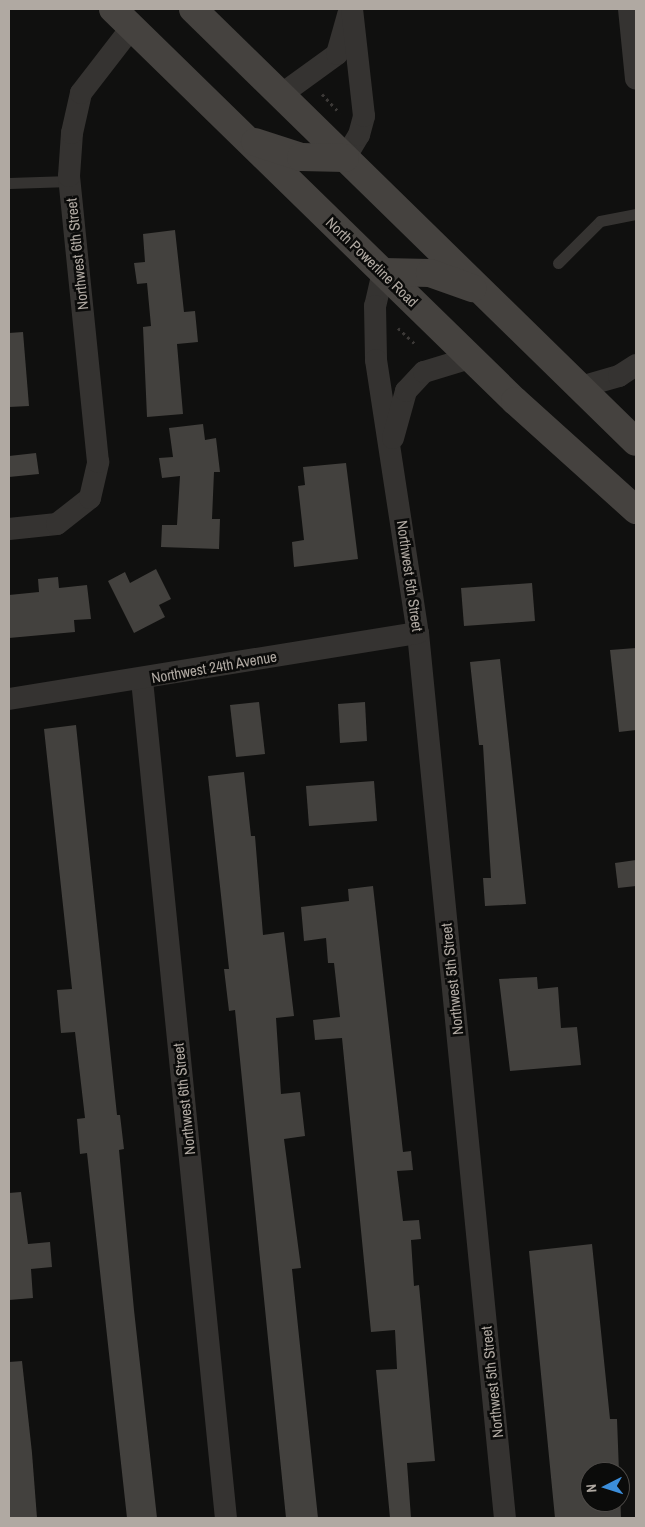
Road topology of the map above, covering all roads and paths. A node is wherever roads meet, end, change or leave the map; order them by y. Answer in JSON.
{"nodes":[{"id":1,"x":193,"y":9,"type":"edge"},
{"id":2,"x":350,"y":9,"type":"edge"},
{"id":3,"x":629,"y":9,"type":"edge"},
{"id":4,"x":122,"y":18,"type":"edge"},
{"id":5,"x":635,"y":56,"type":"edge"},
{"id":6,"x":636,"y":79,"type":"edge"},
{"id":7,"x":320,"y":91,"type":"dead end"},
{"id":8,"x":282,"y":94,"type":"junction"},
{"id":9,"x":340,"y":114,"type":"dead end"},
{"id":10,"x":249,"y":140,"type":"junction"},
{"id":11,"x":345,"y":158,"type":"junction"},
{"id":12,"x":70,"y":181,"type":"junction"},
{"id":13,"x":9,"y":183,"type":"edge"},
{"id":14,"x":636,"y":214,"type":"edge"},
{"id":15,"x":558,"y":263,"type":"dead end"},
{"id":16,"x":383,"y":272,"type":"junction"},
{"id":17,"x":478,"y":290,"type":"junction"},
{"id":18,"x":396,"y":326,"type":"dead end"},
{"id":19,"x":417,"y":346,"type":"dead end"},
{"id":20,"x":470,"y":358,"type":"junction"},
{"id":21,"x":636,"y":365,"type":"edge"},
{"id":22,"x":577,"y":388,"type":"junction"},
{"id":23,"x":392,"y":441,"type":"junction"},
{"id":24,"x":636,"y":442,"type":"edge"},
{"id":25,"x":636,"y":510,"type":"edge"},
{"id":26,"x":9,"y":529,"type":"edge"},
{"id":27,"x":418,"y":633,"type":"junction"},
{"id":28,"x":142,"y":680,"type":"junction"},
{"id":29,"x":9,"y":699,"type":"edge"},
{"id":30,"x":226,"y":1518,"type":"edge"},
{"id":31,"x":505,"y":1518,"type":"edge"}],
"edges":[{"from":1,"to":8,"type":"main road"},
{"from":2,"to":8,"type":"street"},
{"from":2,"to":11,"type":"street"},
{"from":3,"to":5,"type":"street"},
{"from":4,"to":10,"type":"main road","name":"North Powerline Road"},
{"from":4,"to":12,"type":"street","name":"Northwest 6th Street"},
{"from":5,"to":6,"type":"street"},
{"from":7,"to":9,"type":"path"},
{"from":8,"to":11,"type":"main road"},
{"from":10,"to":11,"type":"main road"},
{"from":10,"to":16,"type":"main road","name":"North Powerline Road"},
{"from":11,"to":17,"type":"main road"},
{"from":12,"to":13,"type":"lane"},
{"from":12,"to":26,"type":"street","name":"Northwest 6th Street"},
{"from":14,"to":15,"type":"lane"},
{"from":16,"to":17,"type":"main road"},
{"from":16,"to":20,"type":"main road","name":"North Powerline Road"},
{"from":16,"to":23,"type":"street","name":"Northwest 5th Street"},
{"from":17,"to":22,"type":"main road"},
{"from":18,"to":19,"type":"path"},
{"from":20,"to":23,"type":"street","name":"Northwest 5th Street"},
{"from":20,"to":25,"type":"main road","name":"North Powerline Road"},
{"from":21,"to":22,"type":"street"},
{"from":22,"to":24,"type":"main road"},
{"from":23,"to":27,"type":"street","name":"Northwest 5th Street"},
{"from":27,"to":28,"type":"street","name":"Northwest 24th Avenue"},
{"from":27,"to":31,"type":"street","name":"Northwest 5th Street"},
{"from":28,"to":29,"type":"street","name":"Northwest 24th Avenue"},
{"from":28,"to":30,"type":"street","name":"Northwest 6th Street"}]}
